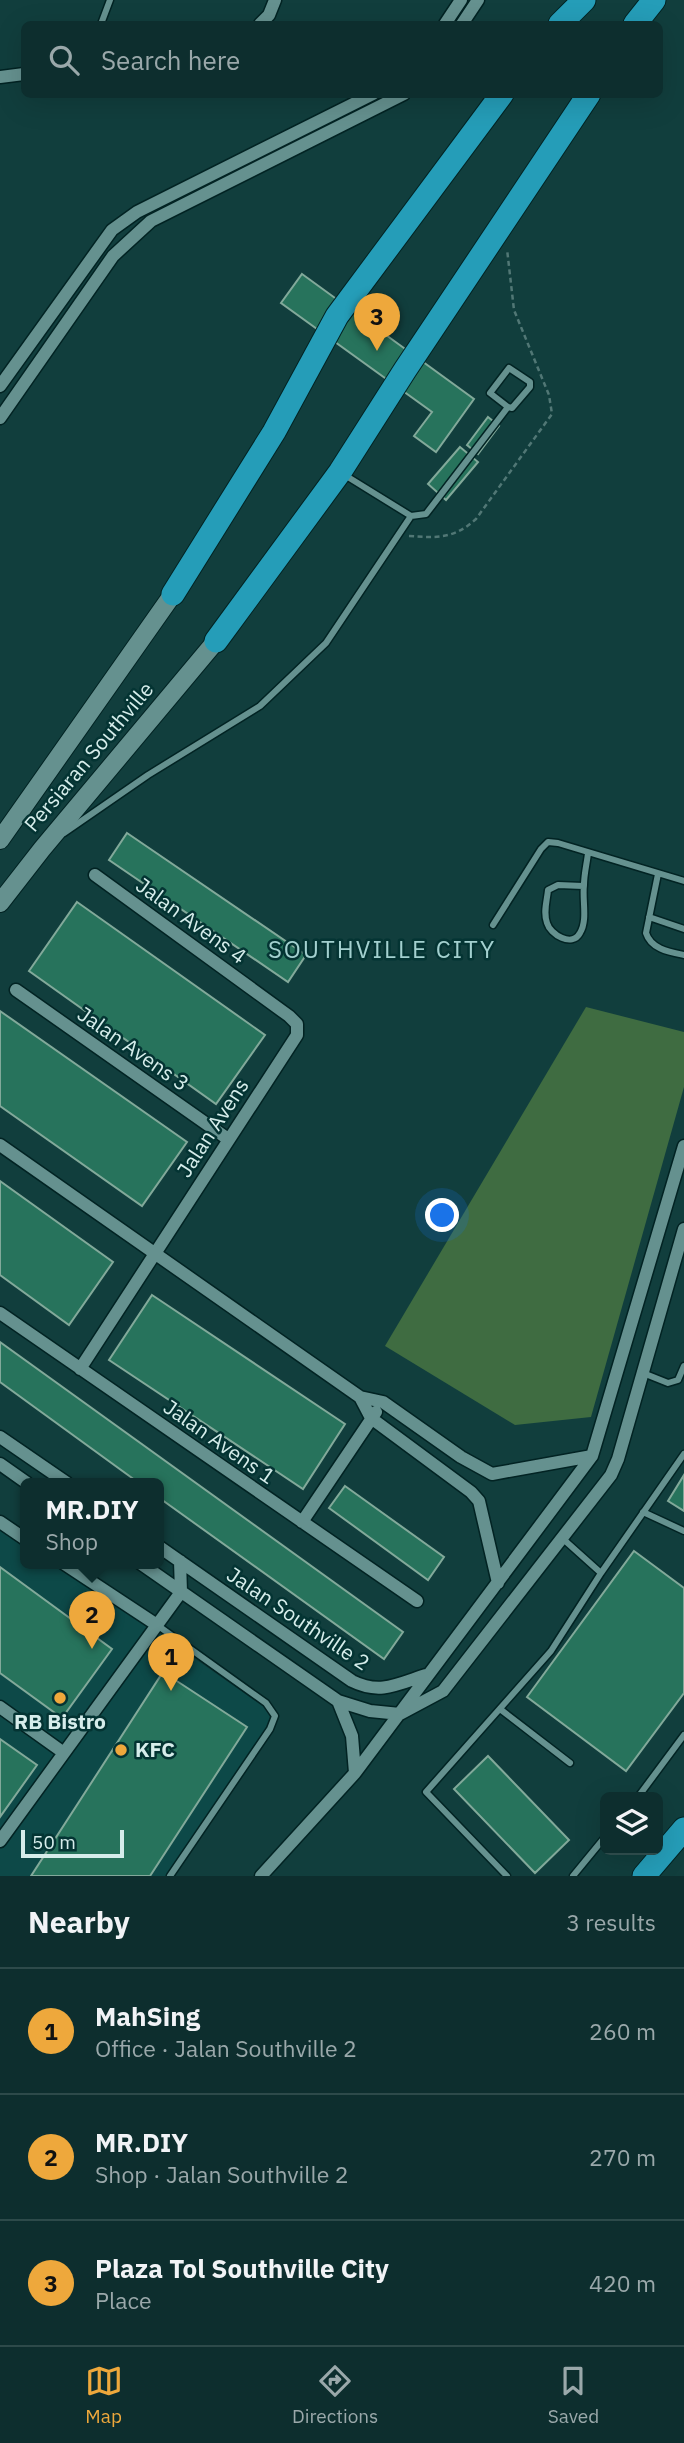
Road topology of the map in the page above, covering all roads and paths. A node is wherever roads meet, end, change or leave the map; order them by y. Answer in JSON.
{"nodes":[{"id":1,"x":110,"y":0,"type":"edge"},
{"id":2,"x":275,"y":0,"type":"edge"},
{"id":3,"x":461,"y":0,"type":"edge"},
{"id":4,"x":478,"y":0,"type":"edge"},
{"id":5,"x":584,"y":0,"type":"edge"},
{"id":6,"x":654,"y":0,"type":"edge"},
{"id":7,"x":102,"y":21,"type":"edge"},
{"id":8,"x":263,"y":21,"type":"edge"},
{"id":9,"x":447,"y":21,"type":"edge"},
{"id":10,"x":464,"y":21,"type":"edge"},
{"id":11,"x":563,"y":21,"type":"edge"},
{"id":12,"x":637,"y":21,"type":"edge"},
{"id":13,"x":21,"y":74,"type":"edge"},
{"id":14,"x":0,"y":77,"type":"edge"},
{"id":15,"x":365,"y":98,"type":"edge"},
{"id":16,"x":396,"y":98,"type":"edge"},
{"id":17,"x":499,"y":98,"type":"edge"},
{"id":18,"x":586,"y":98,"type":"edge"},
{"id":19,"x":0,"y":386,"type":"edge"},
{"id":20,"x":508,"y":407,"type":"junction"},
{"id":21,"x":0,"y":418,"type":"edge"},
{"id":22,"x":340,"y":472,"type":"junction"},
{"id":23,"x":411,"y":516,"type":"junction"},
{"id":24,"x":173,"y":594,"type":"joint"},
{"id":25,"x":216,"y":641,"type":"joint"},
{"id":26,"x":0,"y":840,"type":"edge"},
{"id":27,"x":42,"y":849,"type":"junction"},
{"id":28,"x":588,"y":853,"type":"junction"},
{"id":29,"x":658,"y":874,"type":"junction"},
{"id":30,"x":95,"y":875,"type":"dead end"},
{"id":31,"x":684,"y":881,"type":"edge"},
{"id":32,"x":583,"y":886,"type":"junction"},
{"id":33,"x":0,"y":904,"type":"edge"},
{"id":34,"x":649,"y":917,"type":"junction"},
{"id":35,"x":493,"y":925,"type":"dead end"},
{"id":36,"x":684,"y":929,"type":"edge"},
{"id":37,"x":684,"y":955,"type":"edge"},
{"id":38,"x":16,"y":990,"type":"dead end"},
{"id":39,"x":297,"y":1024,"type":"joint"},
{"id":40,"x":228,"y":1139,"type":"junction"},
{"id":41,"x":0,"y":1145,"type":"edge"},
{"id":42,"x":684,"y":1146,"type":"edge"},
{"id":43,"x":684,"y":1229,"type":"edge"},
{"id":44,"x":155,"y":1252,"type":"junction"},
{"id":45,"x":0,"y":1313,"type":"edge"},
{"id":46,"x":684,"y":1366,"type":"edge"},
{"id":47,"x":80,"y":1369,"type":"junction"},
{"id":48,"x":643,"y":1373,"type":"junction"},
{"id":49,"x":360,"y":1397,"type":"junction"},
{"id":50,"x":383,"y":1402,"type":"junction"},
{"id":51,"x":371,"y":1418,"type":"junction"},
{"id":52,"x":420,"y":1427,"type":"junction"},
{"id":53,"x":0,"y":1437,"type":"edge"},
{"id":54,"x":408,"y":1446,"type":"junction"},
{"id":55,"x":684,"y":1454,"type":"edge"},
{"id":56,"x":592,"y":1456,"type":"junction"},
{"id":57,"x":461,"y":1457,"type":"junction"},
{"id":58,"x":0,"y":1464,"type":"edge"},
{"id":59,"x":449,"y":1476,"type":"junction"},
{"id":60,"x":20,"y":1478,"type":"edge"},
{"id":61,"x":60,"y":1478,"type":"edge"},
{"id":62,"x":643,"y":1512,"type":"junction"},
{"id":63,"x":0,"y":1522,"type":"edge"},
{"id":64,"x":302,"y":1522,"type":"junction"},
{"id":65,"x":684,"y":1531,"type":"edge"},
{"id":66,"x":20,"y":1535,"type":"edge"},
{"id":67,"x":562,"y":1538,"type":"junction"},
{"id":68,"x":164,"y":1550,"type":"edge"},
{"id":69,"x":180,"y":1561,"type":"junction"},
{"id":70,"x":72,"y":1569,"type":"edge"},
{"id":71,"x":148,"y":1569,"type":"edge"},
{"id":72,"x":601,"y":1573,"type":"junction"},
{"id":73,"x":498,"y":1583,"type":"junction"},
{"id":74,"x":181,"y":1592,"type":"junction"},
{"id":75,"x":417,"y":1601,"type":"dead end"},
{"id":76,"x":157,"y":1625,"type":"junction"},
{"id":77,"x":426,"y":1675,"type":"junction"},
{"id":78,"x":338,"y":1700,"type":"junction"},
{"id":79,"x":0,"y":1707,"type":"edge"},
{"id":80,"x":500,"y":1709,"type":"junction"},
{"id":81,"x":400,"y":1714,"type":"junction"},
{"id":82,"x":684,"y":1735,"type":"edge"},
{"id":83,"x":64,"y":1753,"type":"junction"},
{"id":84,"x":570,"y":1763,"type":"dead end"},
{"id":85,"x":355,"y":1773,"type":"junction"},
{"id":86,"x":642,"y":1792,"type":"edge"},
{"id":87,"x":684,"y":1829,"type":"edge"},
{"id":88,"x":0,"y":1841,"type":"edge"},
{"id":89,"x":600,"y":1843,"type":"edge"},
{"id":90,"x":170,"y":1876,"type":"edge"},
{"id":91,"x":261,"y":1876,"type":"edge"},
{"id":92,"x":507,"y":1876,"type":"edge"},
{"id":93,"x":573,"y":1876,"type":"edge"},
{"id":94,"x":644,"y":1876,"type":"edge"}],
"edges":[{"from":1,"to":7,"type":"lane"},
{"from":2,"to":8,"type":"street"},
{"from":3,"to":9,"type":"street"},
{"from":4,"to":10,"type":"street"},
{"from":5,"to":11,"type":"highway"},
{"from":6,"to":12,"type":"highway"},
{"from":13,"to":14,"type":"street"},
{"from":15,"to":19,"type":"street"},
{"from":16,"to":21,"type":"street"},
{"from":17,"to":24,"type":"highway"},
{"from":18,"to":22,"type":"highway"},
{"from":20,"to":20,"type":"lane"},
{"from":20,"to":23,"type":"lane"},
{"from":22,"to":23,"type":"lane"},
{"from":22,"to":25,"type":"highway"},
{"from":23,"to":27,"type":"lane"},
{"from":24,"to":26,"type":"main road","name":"Persiaran Southville"},
{"from":25,"to":27,"type":"main road","name":"Persiaran Southville"},
{"from":27,"to":33,"type":"main road","name":"Persiaran Southville"},
{"from":28,"to":29,"type":"lane"},
{"from":28,"to":32,"type":"lane"},
{"from":28,"to":35,"type":"lane"},
{"from":29,"to":31,"type":"lane"},
{"from":29,"to":34,"type":"lane"},
{"from":30,"to":39,"type":"street","name":"Jalan Avens 4"},
{"from":32,"to":32,"type":"lane"},
{"from":34,"to":36,"type":"lane"},
{"from":34,"to":37,"type":"lane"},
{"from":38,"to":40,"type":"street","name":"Jalan Avens 3"},
{"from":39,"to":40,"type":"street","name":"Jalan Avens"},
{"from":40,"to":44,"type":"street","name":"Jalan Avens"},
{"from":41,"to":44,"type":"street"},
{"from":42,"to":56,"type":"street"},
{"from":43,"to":48,"type":"street"},
{"from":44,"to":47,"type":"street","name":"Jalan Avens"},
{"from":44,"to":49,"type":"street"},
{"from":45,"to":47,"type":"street","name":"Jalan Avens 1"},
{"from":46,"to":48,"type":"lane"},
{"from":47,"to":64,"type":"street","name":"Jalan Avens 1"},
{"from":48,"to":67,"type":"street"},
{"from":49,"to":50,"type":"street"},
{"from":49,"to":51,"type":"street"},
{"from":50,"to":51,"type":"street"},
{"from":50,"to":52,"type":"street"},
{"from":51,"to":54,"type":"street"},
{"from":51,"to":64,"type":"street"},
{"from":52,"to":54,"type":"street"},
{"from":52,"to":57,"type":"street"},
{"from":53,"to":61,"type":"street"},
{"from":54,"to":59,"type":"street"},
{"from":55,"to":62,"type":"lane"},
{"from":56,"to":57,"type":"street"},
{"from":56,"to":73,"type":"street"},
{"from":57,"to":59,"type":"street"},
{"from":58,"to":60,"type":"street"},
{"from":59,"to":73,"type":"street"},
{"from":62,"to":65,"type":"lane"},
{"from":62,"to":72,"type":"lane"},
{"from":63,"to":66,"type":"street"},
{"from":64,"to":75,"type":"street","name":"Jalan Avens 1"},
{"from":67,"to":72,"type":"lane"},
{"from":67,"to":81,"type":"street"},
{"from":68,"to":69,"type":"street","name":"Jalan Southville 2"},
{"from":69,"to":74,"type":"street"},
{"from":69,"to":77,"type":"street","name":"Jalan Southville 2"},
{"from":70,"to":76,"type":"street"},
{"from":71,"to":74,"type":"street","name":"Jalan Southville 2"},
{"from":72,"to":80,"type":"lane"},
{"from":73,"to":77,"type":"street"},
{"from":74,"to":76,"type":"street"},
{"from":74,"to":78,"type":"street","name":"Jalan Southville 2"},
{"from":76,"to":83,"type":"street"},
{"from":76,"to":90,"type":"lane"},
{"from":77,"to":81,"type":"street"},
{"from":78,"to":81,"type":"street","name":"Jalan Southville 2"},
{"from":78,"to":85,"type":"street"},
{"from":79,"to":83,"type":"street"},
{"from":80,"to":84,"type":"lane"},
{"from":80,"to":92,"type":"lane"},
{"from":81,"to":85,"type":"street"},
{"from":82,"to":86,"type":"lane"},
{"from":83,"to":88,"type":"street"},
{"from":85,"to":91,"type":"street"},
{"from":87,"to":94,"type":"highway"},
{"from":89,"to":93,"type":"lane"}]}
